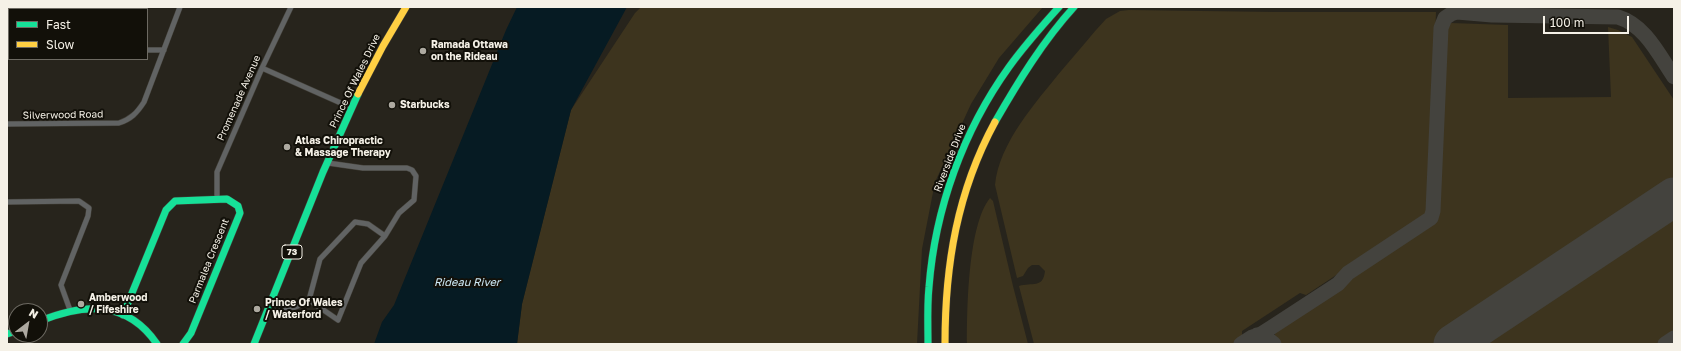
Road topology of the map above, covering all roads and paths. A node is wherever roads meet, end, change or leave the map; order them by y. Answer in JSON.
{"nodes":[{"id":1,"x":180,"y":7,"type":"edge"},
{"id":2,"x":291,"y":7,"type":"edge"},
{"id":3,"x":406,"y":7,"type":"edge"},
{"id":4,"x":1060,"y":7,"type":"edge"},
{"id":5,"x":1074,"y":7,"type":"edge"},
{"id":6,"x":148,"y":50,"type":"edge"},
{"id":7,"x":164,"y":50,"type":"junction"},
{"id":8,"x":262,"y":68,"type":"junction"},
{"id":9,"x":352,"y":108,"type":"junction"},
{"id":10,"x":7,"y":124,"type":"edge"},
{"id":11,"x":328,"y":163,"type":"junction"},
{"id":12,"x":217,"y":199,"type":"junction"},
{"id":13,"x":7,"y":202,"type":"edge"},
{"id":14,"x":385,"y":236,"type":"junction"},
{"id":15,"x":309,"y":300,"type":"junction"},
{"id":16,"x":270,"y":305,"type":"junction"},
{"id":17,"x":70,"y":310,"type":"junction"},
{"id":18,"x":123,"y":315,"type":"junction"},
{"id":19,"x":48,"y":318,"type":"edge"},
{"id":20,"x":157,"y":344,"type":"edge"},
{"id":21,"x":183,"y":344,"type":"edge"},
{"id":22,"x":254,"y":344,"type":"edge"},
{"id":23,"x":928,"y":344,"type":"edge"},
{"id":24,"x":945,"y":344,"type":"edge"}],
"edges":[{"from":1,"to":7,"type":"street"},
{"from":2,"to":8,"type":"street","name":"Promenade Avenue"},
{"from":3,"to":9,"type":"main road","name":"Prince Of Wales Drive","number":"73"},
{"from":4,"to":23,"type":"main road","name":"Riverside Drive"},
{"from":5,"to":24,"type":"main road"},
{"from":6,"to":7,"type":"street"},
{"from":7,"to":10,"type":"street","name":"Silverwood Road"},
{"from":8,"to":9,"type":"street"},
{"from":8,"to":12,"type":"street","name":"Promenade Avenue"},
{"from":9,"to":11,"type":"main road","name":"Prince Of Wales Drive","number":"73"},
{"from":11,"to":14,"type":"street"},
{"from":11,"to":16,"type":"main road","name":"Prince Of Wales Drive","number":"73"},
{"from":12,"to":18,"type":"main road","name":"Parmalea Crescent"},
{"from":12,"to":21,"type":"main road","name":"Parmalea Crescent"},
{"from":13,"to":17,"type":"street"},
{"from":14,"to":15,"type":"street"},
{"from":14,"to":15,"type":"street"},
{"from":15,"to":16,"type":"street"},
{"from":16,"to":22,"type":"main road","name":"Prince Of Wales Drive","number":"73"},
{"from":17,"to":18,"type":"main road"},
{"from":17,"to":19,"type":"main road"},
{"from":18,"to":20,"type":"main road"}]}
